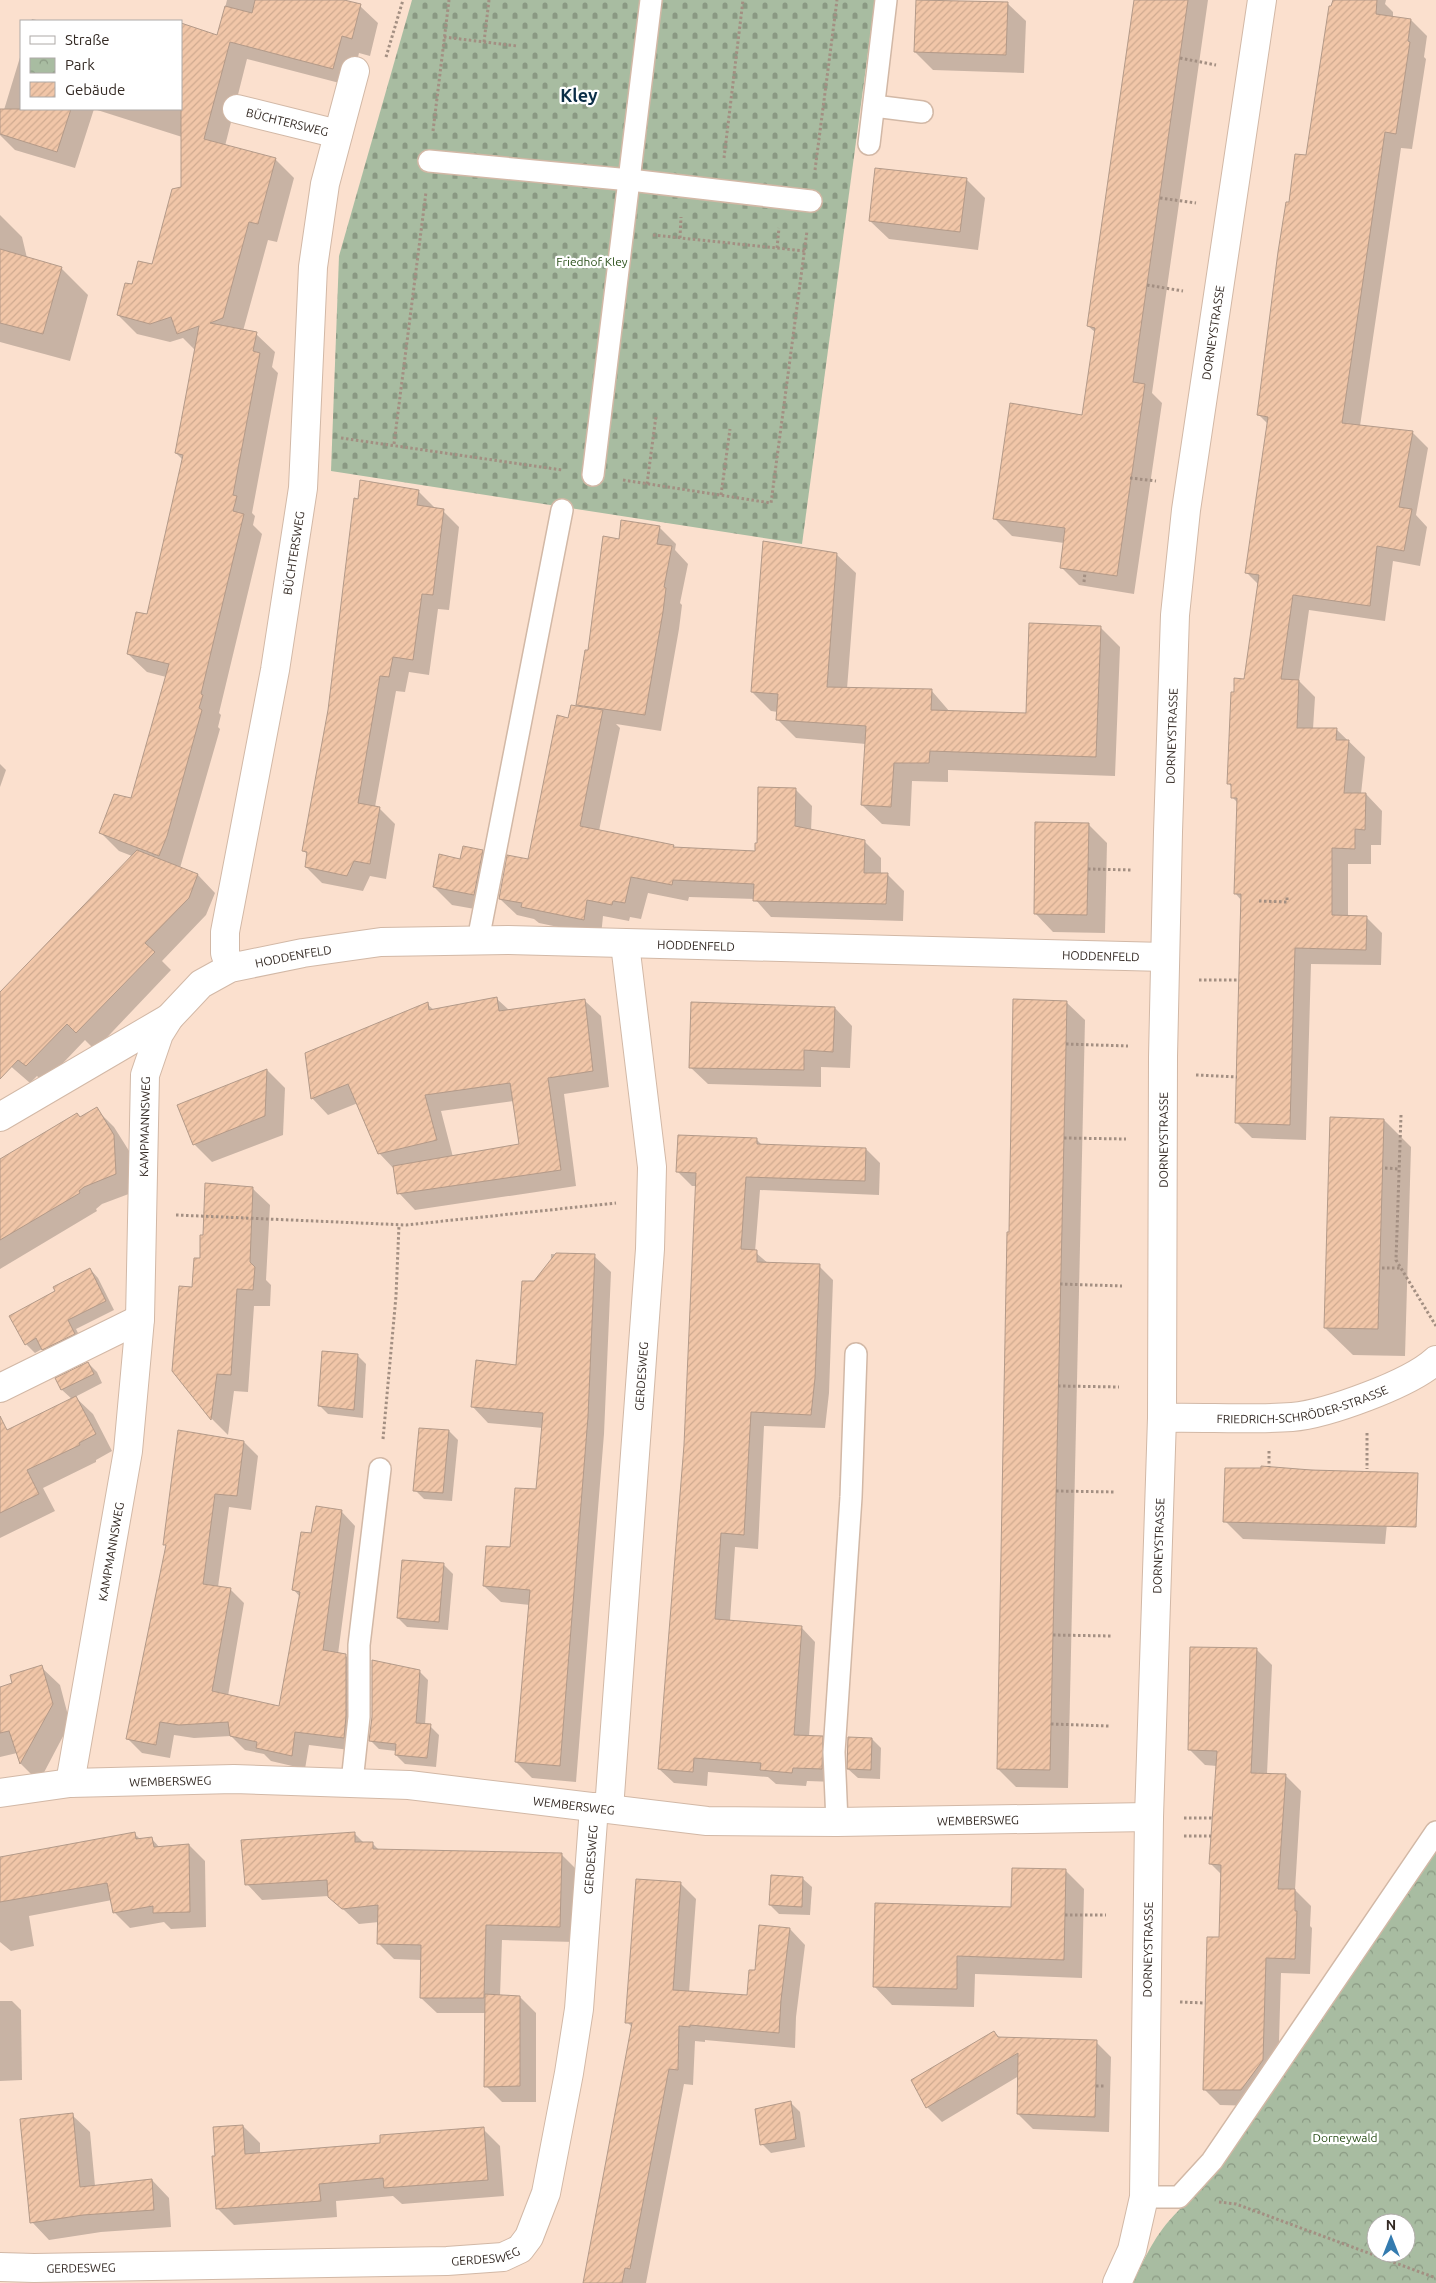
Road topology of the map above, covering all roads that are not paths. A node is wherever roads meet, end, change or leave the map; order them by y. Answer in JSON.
{"nodes":[{"id":1,"x":651,"y":0,"type":"edge"},
{"id":2,"x":886,"y":0,"type":"edge"},
{"id":3,"x":1262,"y":0,"type":"edge"},
{"id":4,"x":355,"y":71,"type":"road end"},
{"id":5,"x":874,"y":106,"type":"junction"},
{"id":6,"x":237,"y":109,"type":"dead end"},
{"id":7,"x":922,"y":112,"type":"dead end"},
{"id":8,"x":338,"y":134,"type":"junction"},
{"id":9,"x":869,"y":144,"type":"dead end"},
{"id":10,"x":429,"y":161,"type":"road end"},
{"id":11,"x":630,"y":180,"type":"junction"},
{"id":12,"x":811,"y":201,"type":"road end"},
{"id":13,"x":593,"y":475,"type":"road end"},
{"id":14,"x":562,"y":510,"type":"dead end"},
{"id":15,"x":478,"y":940,"type":"junction"},
{"id":16,"x":625,"y":944,"type":"junction"},
{"id":17,"x":1165,"y":958,"type":"junction"},
{"id":18,"x":230,"y":968,"type":"junction"},
{"id":19,"x":169,"y":1018,"type":"junction"},
{"id":20,"x":0,"y":1117,"type":"edge"},
{"id":21,"x":140,"y":1319,"type":"junction"},
{"id":22,"x":856,"y":1354,"type":"dead end"},
{"id":23,"x":1436,"y":1360,"type":"edge"},
{"id":24,"x":0,"y":1388,"type":"edge"},
{"id":25,"x":1162,"y":1418,"type":"junction"},
{"id":26,"x":380,"y":1469,"type":"road end"},
{"id":27,"x":352,"y":1782,"type":"junction"},
{"id":28,"x":70,"y":1783,"type":"junction"},
{"id":29,"x":0,"y":1793,"type":"edge"},
{"id":30,"x":601,"y":1808,"type":"junction"},
{"id":31,"x":1148,"y":1817,"type":"junction"},
{"id":32,"x":837,"y":1822,"type":"junction"},
{"id":33,"x":1436,"y":1832,"type":"edge"},
{"id":34,"x":1144,"y":2197,"type":"junction"},
{"id":35,"x":0,"y":2267,"type":"edge"},
{"id":36,"x":1117,"y":2283,"type":"edge"}],
"edges":[{"from":1,"to":11,"type":"lane"},
{"from":2,"to":5,"type":"lane"},
{"from":3,"to":17,"type":"street","name":"DORNEYSTRASSE"},
{"from":4,"to":8,"type":"street","name":"BÜCHTERSWEG"},
{"from":5,"to":7,"type":"lane"},
{"from":5,"to":9,"type":"lane"},
{"from":6,"to":8,"type":"street","name":"BÜCHTERSWEG"},
{"from":8,"to":18,"type":"street","name":"BÜCHTERSWEG"},
{"from":10,"to":11,"type":"lane"},
{"from":11,"to":12,"type":"lane"},
{"from":11,"to":13,"type":"lane"},
{"from":14,"to":15,"type":"lane"},
{"from":15,"to":16,"type":"street","name":"HODDENFELD"},
{"from":15,"to":18,"type":"street","name":"HODDENFELD"},
{"from":16,"to":17,"type":"street","name":"HODDENFELD"},
{"from":16,"to":30,"type":"street","name":"GERDESWEG"},
{"from":17,"to":25,"type":"street","name":"DORNEYSTRASSE"},
{"from":18,"to":19,"type":"street","name":"KAMPMANNSWEG"},
{"from":19,"to":20,"type":"street"},
{"from":19,"to":21,"type":"street","name":"KAMPMANNSWEG"},
{"from":21,"to":24,"type":"street"},
{"from":21,"to":28,"type":"street","name":"KAMPMANNSWEG"},
{"from":22,"to":32,"type":"lane"},
{"from":23,"to":25,"type":"street","name":"FRIEDRICH-SCHRÖDER-STRASSE"},
{"from":25,"to":31,"type":"street","name":"DORNEYSTRASSE"},
{"from":26,"to":27,"type":"lane"},
{"from":27,"to":28,"type":"street","name":"WEMBERSWEG"},
{"from":27,"to":30,"type":"street","name":"WEMBERSWEG"},
{"from":28,"to":29,"type":"street","name":"WEMBERSWEG"},
{"from":30,"to":32,"type":"street","name":"WEMBERSWEG"},
{"from":30,"to":35,"type":"street","name":"GERDESWEG"},
{"from":31,"to":32,"type":"street","name":"WEMBERSWEG"},
{"from":31,"to":34,"type":"street","name":"DORNEYSTRASSE"},
{"from":33,"to":34,"type":"lane"},
{"from":34,"to":36,"type":"street","name":"DORNEYSTRASSE"}]}
